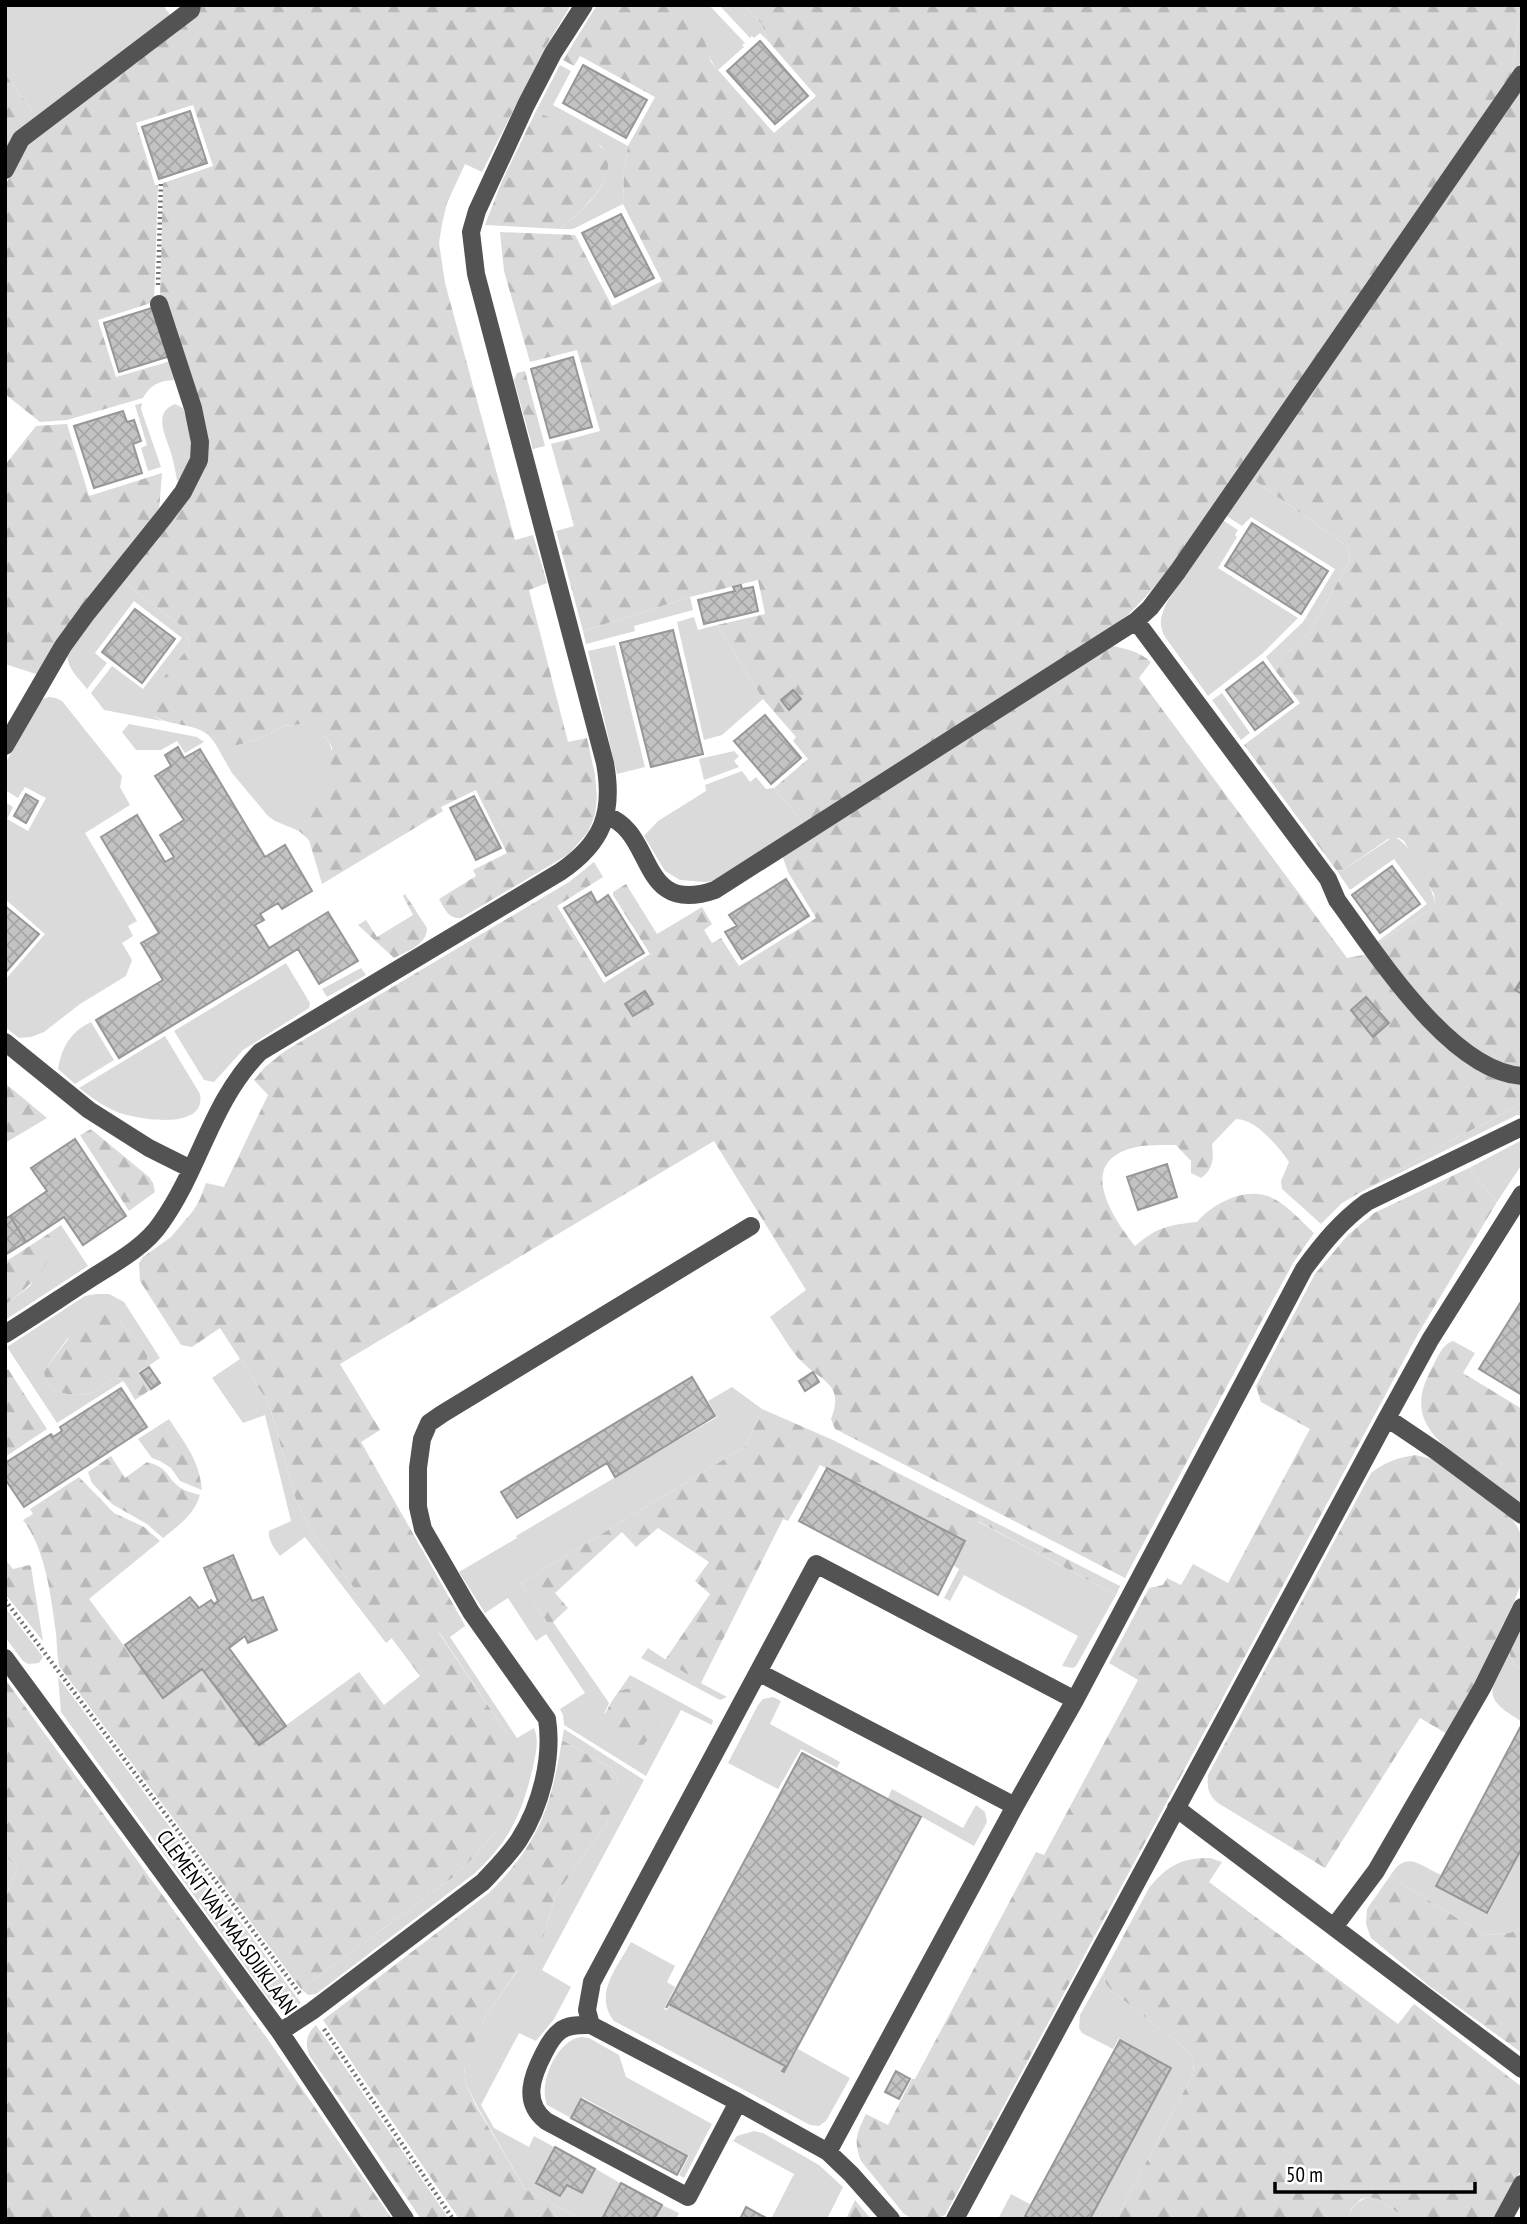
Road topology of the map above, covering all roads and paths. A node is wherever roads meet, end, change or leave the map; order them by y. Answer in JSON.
{"nodes":[{"id":1,"x":192,"y":5,"type":"edge"},
{"id":2,"x":583,"y":5,"type":"edge"},
{"id":3,"x":1522,"y":74,"type":"edge"},
{"id":4,"x":5,"y":170,"type":"edge"},
{"id":5,"x":161,"y":181,"type":"dead end"},
{"id":6,"x":159,"y":304,"type":"joint"},
{"id":7,"x":1136,"y":621,"type":"junction"},
{"id":8,"x":5,"y":746,"type":"edge"},
{"id":9,"x":607,"y":816,"type":"junction"},
{"id":10,"x":5,"y":1042,"type":"edge"},
{"id":11,"x":1522,"y":1076,"type":"edge"},
{"id":12,"x":1522,"y":1127,"type":"edge"},
{"id":13,"x":191,"y":1169,"type":"junction"},
{"id":14,"x":1522,"y":1194,"type":"edge"},
{"id":15,"x":751,"y":1226,"type":"dead end"},
{"id":16,"x":5,"y":1334,"type":"edge"},
{"id":17,"x":1387,"y":1418,"type":"junction"},
{"id":18,"x":1522,"y":1515,"type":"edge"},
{"id":19,"x":5,"y":1600,"type":"edge"},
{"id":20,"x":1522,"y":1607,"type":"edge"},
{"id":21,"x":5,"y":1658,"type":"edge"},
{"id":22,"x":758,"y":1672,"type":"junction"},
{"id":23,"x":1074,"y":1700,"type":"junction"},
{"id":24,"x":1015,"y":1806,"type":"junction"},
{"id":25,"x":1176,"y":1808,"type":"junction"},
{"id":26,"x":1334,"y":1927,"type":"junction"},
{"id":27,"x":312,"y":2011,"type":"junction"},
{"id":28,"x":591,"y":2025,"type":"junction"},
{"id":29,"x":280,"y":2032,"type":"junction"},
{"id":30,"x":1522,"y":2070,"type":"edge"},
{"id":31,"x":738,"y":2102,"type":"junction"},
{"id":32,"x":828,"y":2152,"type":"junction"},
{"id":33,"x":1522,"y":2184,"type":"edge"},
{"id":34,"x":405,"y":2219,"type":"edge"},
{"id":35,"x":453,"y":2219,"type":"edge"},
{"id":36,"x":891,"y":2219,"type":"edge"},
{"id":37,"x":955,"y":2219,"type":"edge"},
{"id":38,"x":1503,"y":2219,"type":"edge"}],
"edges":[{"from":1,"to":4,"type":"street"},
{"from":2,"to":9,"type":"street"},
{"from":3,"to":7,"type":"street"},
{"from":5,"to":6,"type":"path"},
{"from":6,"to":8,"type":"street"},
{"from":7,"to":9,"type":"street"},
{"from":7,"to":11,"type":"street"},
{"from":9,"to":13,"type":"street"},
{"from":10,"to":13,"type":"street"},
{"from":12,"to":23,"type":"street"},
{"from":13,"to":16,"type":"street"},
{"from":14,"to":17,"type":"street"},
{"from":15,"to":27,"type":"street"},
{"from":17,"to":18,"type":"street"},
{"from":17,"to":25,"type":"street"},
{"from":19,"to":27,"type":"path"},
{"from":20,"to":26,"type":"street"},
{"from":21,"to":29,"type":"street","name":"CLEMENT VAN MAASDIJKLAAN"},
{"from":22,"to":23,"type":"street"},
{"from":22,"to":24,"type":"street"},
{"from":22,"to":28,"type":"street"},
{"from":23,"to":24,"type":"street"},
{"from":24,"to":32,"type":"street"},
{"from":25,"to":26,"type":"street"},
{"from":25,"to":37,"type":"street"},
{"from":26,"to":30,"type":"street"},
{"from":27,"to":29,"type":"street"},
{"from":27,"to":35,"type":"path"},
{"from":28,"to":31,"type":"street"},
{"from":28,"to":31,"type":"street"},
{"from":29,"to":34,"type":"street","name":"CLEMENT VAN MAASDIJKLAAN"},
{"from":31,"to":32,"type":"street"},
{"from":32,"to":36,"type":"street"},
{"from":33,"to":38,"type":"street"}]}
